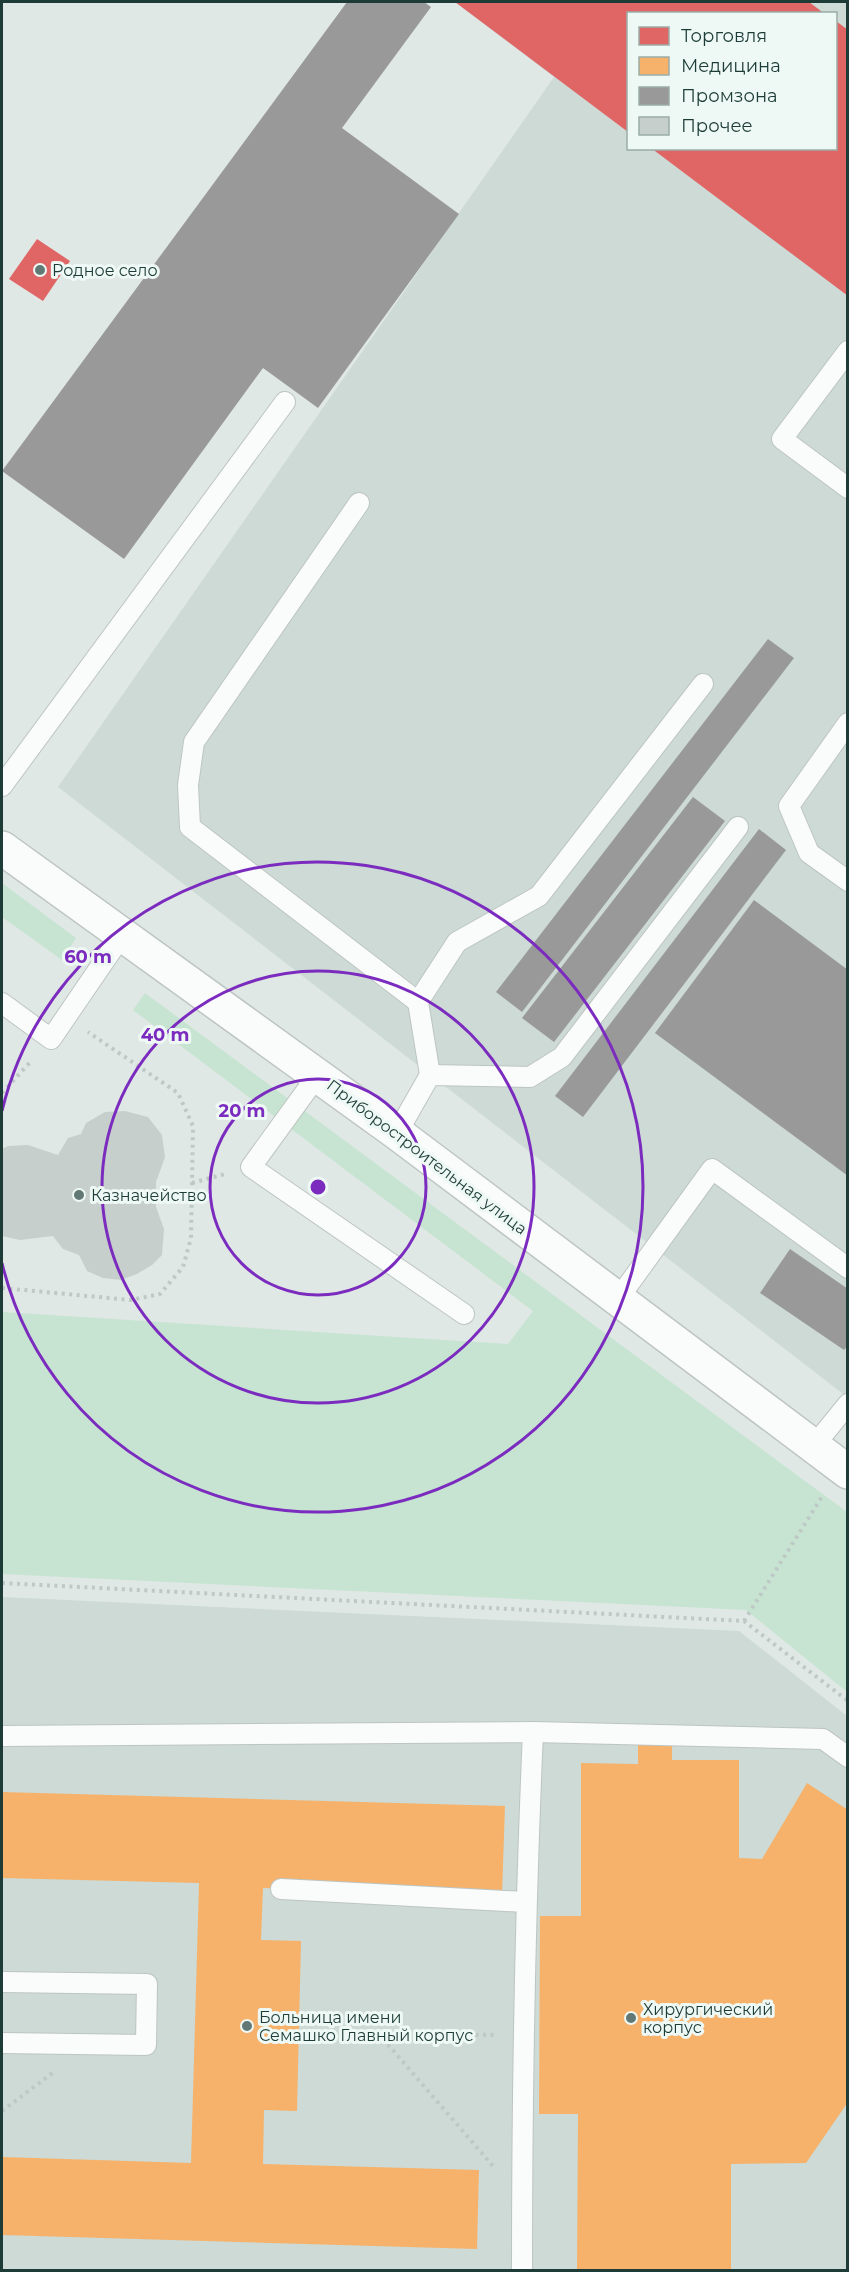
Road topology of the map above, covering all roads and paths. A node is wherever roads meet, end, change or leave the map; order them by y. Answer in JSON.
{"nodes":[{"id":1,"x":848,"y":351,"type":"edge"},
{"id":2,"x":285,"y":402,"type":"dead end"},
{"id":3,"x":848,"y":488,"type":"edge"},
{"id":4,"x":359,"y":503,"type":"dead end"},
{"id":5,"x":703,"y":684,"type":"dead end"},
{"id":6,"x":848,"y":723,"type":"edge"},
{"id":7,"x":2,"y":786,"type":"edge"},
{"id":8,"x":738,"y":827,"type":"dead end"},
{"id":9,"x":2,"y":848,"type":"edge"},
{"id":10,"x":848,"y":881,"type":"edge"},
{"id":11,"x":122,"y":935,"type":"junction"},
{"id":12,"x":418,"y":1002,"type":"junction"},
{"id":13,"x":2,"y":1003,"type":"edge"},
{"id":14,"x":66,"y":1017,"type":"junction"},
{"id":15,"x":51,"y":1039,"type":"junction"},
{"id":16,"x":430,"y":1075,"type":"junction"},
{"id":17,"x":317,"y":1076,"type":"junction"},
{"id":18,"x":2,"y":1093,"type":"edge"},
{"id":19,"x":397,"y":1133,"type":"junction"},
{"id":20,"x":848,"y":1268,"type":"edge"},
{"id":21,"x":2,"y":1288,"type":"edge"},
{"id":22,"x":618,"y":1299,"type":"junction"},
{"id":23,"x":464,"y":1314,"type":"dead end"},
{"id":24,"x":848,"y":1404,"type":"edge"},
{"id":25,"x":813,"y":1447,"type":"junction"},
{"id":26,"x":844,"y":1470,"type":"edge"},
{"id":27,"x":2,"y":1583,"type":"edge"},
{"id":28,"x":744,"y":1621,"type":"junction"},
{"id":29,"x":848,"y":1701,"type":"edge"},
{"id":30,"x":533,"y":1732,"type":"junction"},
{"id":31,"x":2,"y":1736,"type":"edge"},
{"id":32,"x":848,"y":1757,"type":"edge"},
{"id":33,"x":281,"y":1889,"type":"dead end"},
{"id":34,"x":525,"y":1902,"type":"junction"},
{"id":35,"x":2,"y":1982,"type":"edge"},
{"id":36,"x":523,"y":2035,"type":"junction"},
{"id":37,"x":2,"y":2043,"type":"edge"},
{"id":38,"x":91,"y":2044,"type":"junction"},
{"id":39,"x":2,"y":2111,"type":"edge"},
{"id":40,"x":522,"y":2200,"type":"junction"},
{"id":41,"x":522,"y":2271,"type":"edge"}],
"edges":[{"from":1,"to":3,"type":"lane"},
{"from":2,"to":7,"type":"lane"},
{"from":4,"to":12,"type":"lane"},
{"from":5,"to":12,"type":"lane"},
{"from":6,"to":10,"type":"lane"},
{"from":8,"to":16,"type":"lane"},
{"from":9,"to":11,"type":"street","name":"Приборостроительная улица"},
{"from":11,"to":14,"type":"lane"},
{"from":11,"to":17,"type":"street","name":"Приборостроительная улица"},
{"from":12,"to":16,"type":"lane"},
{"from":13,"to":15,"type":"lane"},
{"from":14,"to":15,"type":"lane"},
{"from":14,"to":21,"type":"path"},
{"from":15,"to":18,"type":"path"},
{"from":16,"to":19,"type":"lane"},
{"from":17,"to":19,"type":"street","name":"Приборостроительная улица"},
{"from":17,"to":23,"type":"lane"},
{"from":19,"to":22,"type":"street","name":"Приборостроительная улица"},
{"from":20,"to":22,"type":"lane"},
{"from":22,"to":25,"type":"street","name":"Приборостроительная улица"},
{"from":24,"to":25,"type":"lane"},
{"from":25,"to":26,"type":"street","name":"Приборостроительная улица"},
{"from":26,"to":28,"type":"path"},
{"from":27,"to":28,"type":"path"},
{"from":28,"to":29,"type":"path"},
{"from":30,"to":31,"type":"lane"},
{"from":30,"to":32,"type":"lane"},
{"from":30,"to":34,"type":"lane"},
{"from":33,"to":34,"type":"lane"},
{"from":34,"to":36,"type":"lane"},
{"from":35,"to":38,"type":"lane"},
{"from":36,"to":40,"type":"lane"},
{"from":36,"to":40,"type":"path"},
{"from":37,"to":38,"type":"lane"},
{"from":38,"to":39,"type":"path"},
{"from":40,"to":41,"type":"lane"}]}
